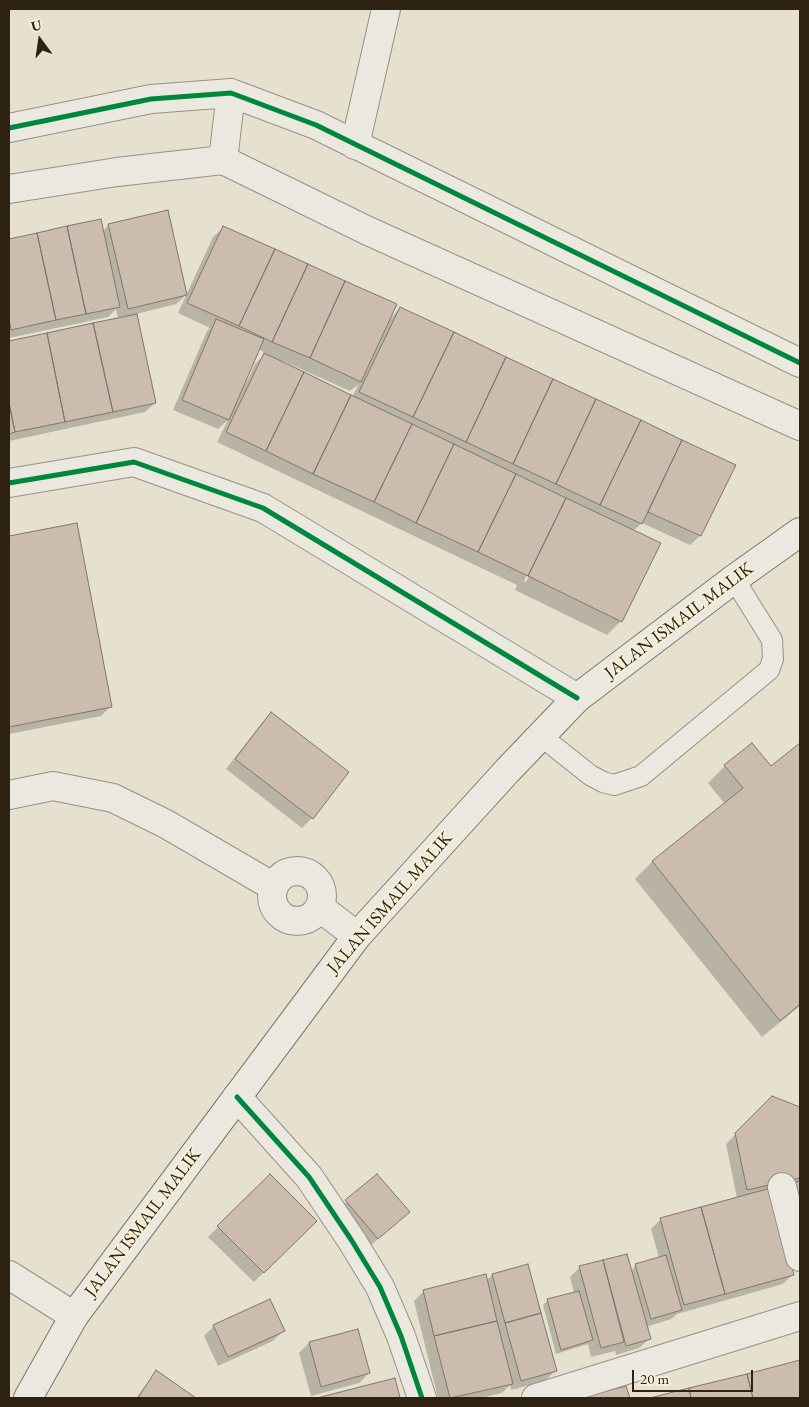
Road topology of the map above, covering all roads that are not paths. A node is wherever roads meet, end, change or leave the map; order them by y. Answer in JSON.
{"nodes":[{"id":1,"x":386,"y":9,"type":"edge"},
{"id":2,"x":231,"y":94,"type":"junction"},
{"id":3,"x":9,"y":128,"type":"edge"},
{"id":4,"x":355,"y":145,"type":"junction"},
{"id":5,"x":223,"y":160,"type":"junction"},
{"id":6,"x":9,"y":189,"type":"edge"},
{"id":7,"x":800,"y":364,"type":"edge"},
{"id":8,"x":800,"y":426,"type":"edge"},
{"id":9,"x":9,"y":483,"type":"edge"},
{"id":10,"x":800,"y":532,"type":"edge"},
{"id":11,"x":734,"y":578,"type":"junction"},
{"id":12,"x":577,"y":698,"type":"junction"},
{"id":13,"x":541,"y":736,"type":"junction"},
{"id":14,"x":9,"y":795,"type":"edge"},
{"id":15,"x":357,"y":936,"type":"junction"},
{"id":16,"x":237,"y":1097,"type":"junction"},
{"id":17,"x":782,"y":1187,"type":"dead end"},
{"id":18,"x":800,"y":1258,"type":"edge"},
{"id":19,"x":9,"y":1275,"type":"edge"},
{"id":20,"x":74,"y":1316,"type":"junction"},
{"id":21,"x":800,"y":1316,"type":"edge"},
{"id":22,"x":28,"y":1398,"type":"edge"},
{"id":23,"x":422,"y":1398,"type":"edge"},
{"id":24,"x":536,"y":1398,"type":"edge"}],
"edges":[{"from":1,"to":4,"type":"street"},
{"from":2,"to":3,"type":"street"},
{"from":2,"to":4,"type":"street"},
{"from":2,"to":5,"type":"street"},
{"from":4,"to":7,"type":"street"},
{"from":5,"to":6,"type":"street"},
{"from":5,"to":8,"type":"street"},
{"from":9,"to":12,"type":"street"},
{"from":10,"to":11,"type":"street","name":"JALAN ISMAIL MALIK"},
{"from":11,"to":12,"type":"street","name":"JALAN ISMAIL MALIK"},
{"from":11,"to":13,"type":"lane"},
{"from":12,"to":13,"type":"street","name":"JALAN ISMAIL MALIK"},
{"from":13,"to":15,"type":"street","name":"JALAN ISMAIL MALIK"},
{"from":14,"to":15,"type":"street"},
{"from":15,"to":16,"type":"street","name":"JALAN ISMAIL MALIK"},
{"from":16,"to":20,"type":"street","name":"JALAN ISMAIL MALIK"},
{"from":16,"to":23,"type":"street"},
{"from":17,"to":18,"type":"street"},
{"from":19,"to":20,"type":"street"},
{"from":20,"to":22,"type":"street","name":"JALAN ISMAIL MALIK"},
{"from":21,"to":24,"type":"street"}]}
